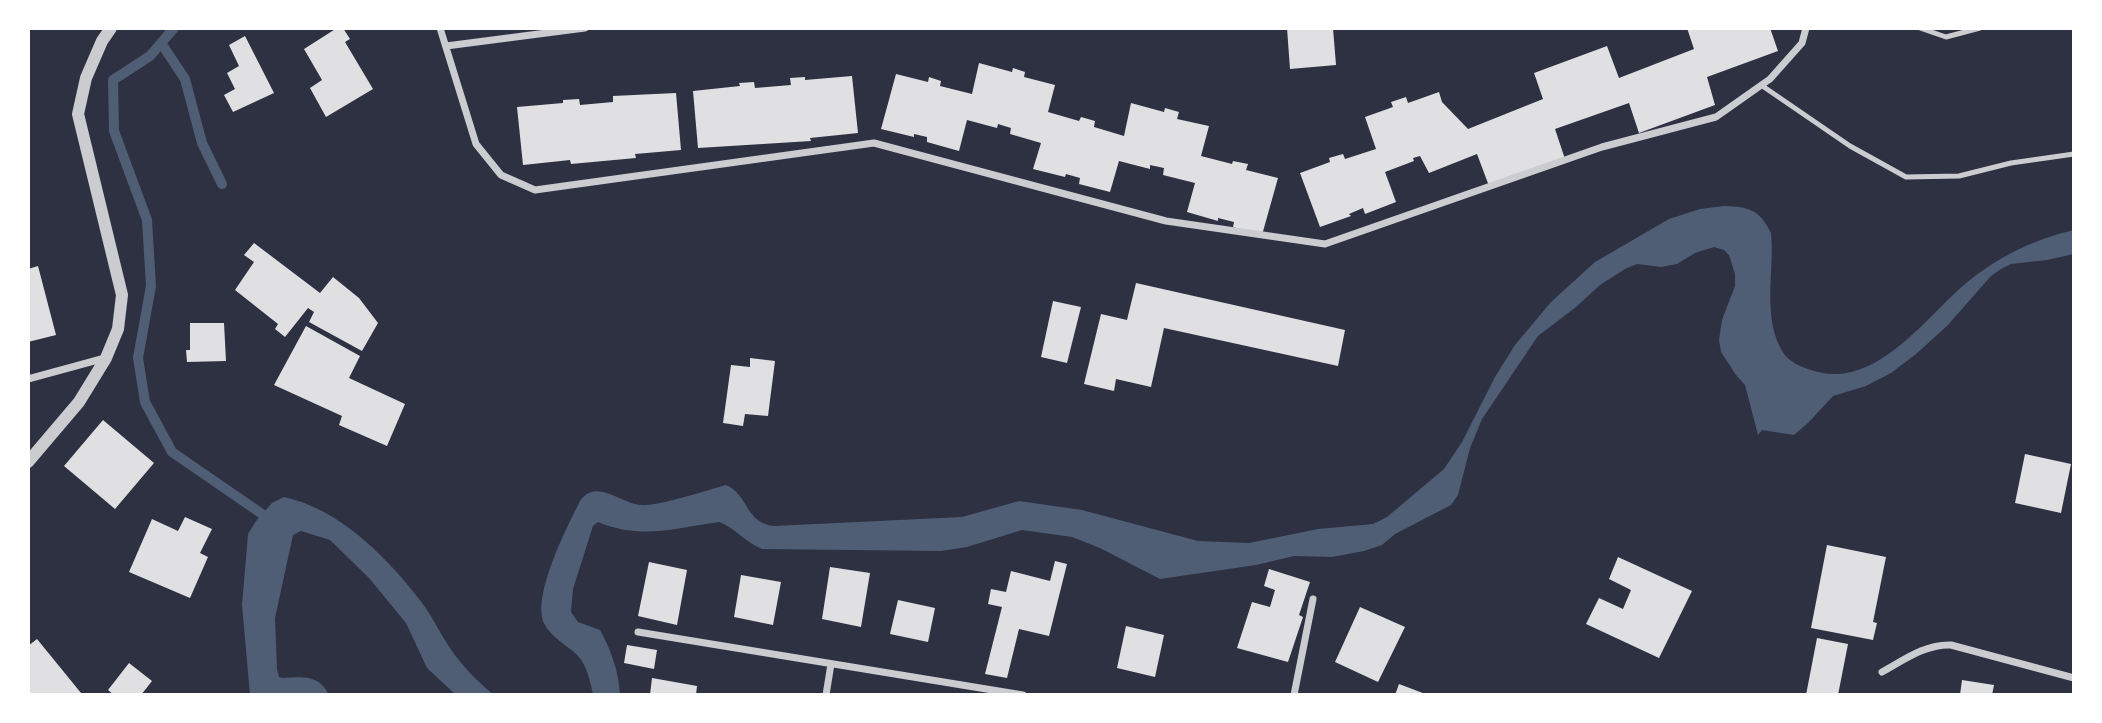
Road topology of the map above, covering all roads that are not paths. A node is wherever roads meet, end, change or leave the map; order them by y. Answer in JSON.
{"nodes":[{"id":1,"x":111,"y":28,"type":"edge"},
{"id":2,"x":440,"y":28,"type":"edge"},
{"id":3,"x":584,"y":28,"type":"edge"},
{"id":4,"x":1806,"y":28,"type":"edge"},
{"id":5,"x":1920,"y":28,"type":"edge"},
{"id":6,"x":1980,"y":28,"type":"edge"},
{"id":7,"x":446,"y":46,"type":"junction"},
{"id":8,"x":1761,"y":85,"type":"junction"},
{"id":9,"x":2074,"y":154,"type":"edge"},
{"id":10,"x":106,"y":358,"type":"junction"},
{"id":11,"x":28,"y":380,"type":"edge"},
{"id":12,"x":28,"y":462,"type":"edge"},
{"id":13,"x":1313,"y":599,"type":"dead end"},
{"id":14,"x":638,"y":632,"type":"dead end"},
{"id":15,"x":831,"y":664,"type":"junction"},
{"id":16,"x":1882,"y":672,"type":"dead end"},
{"id":17,"x":2074,"y":678,"type":"edge"},
{"id":18,"x":826,"y":695,"type":"edge"},
{"id":19,"x":1023,"y":695,"type":"edge"},
{"id":20,"x":1294,"y":695,"type":"edge"}],
"edges":[{"from":1,"to":10,"type":"street"},
{"from":2,"to":7,"type":"street"},
{"from":3,"to":7,"type":"street"},
{"from":4,"to":8,"type":"street"},
{"from":5,"to":6,"type":"lane"},
{"from":7,"to":8,"type":"street"},
{"from":8,"to":9,"type":"lane"},
{"from":10,"to":11,"type":"street"},
{"from":10,"to":12,"type":"street"},
{"from":13,"to":20,"type":"street"},
{"from":14,"to":15,"type":"street"},
{"from":15,"to":18,"type":"street"},
{"from":15,"to":19,"type":"street"},
{"from":16,"to":17,"type":"street"}]}
